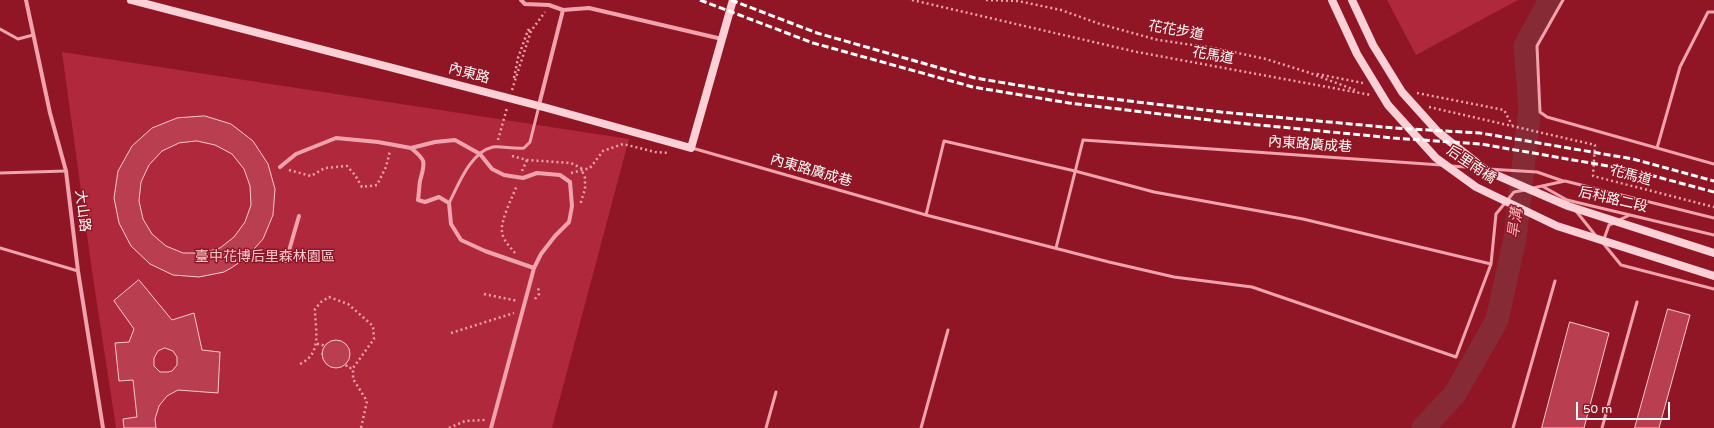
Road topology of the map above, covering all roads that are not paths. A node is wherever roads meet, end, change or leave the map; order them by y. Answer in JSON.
{"nodes":[{"id":1,"x":26,"y":0,"type":"edge"},
{"id":2,"x":131,"y":0,"type":"edge"},
{"id":3,"x":521,"y":0,"type":"edge"},
{"id":4,"x":733,"y":0,"type":"edge"},
{"id":5,"x":1332,"y":0,"type":"edge"},
{"id":6,"x":1352,"y":0,"type":"edge"},
{"id":7,"x":1563,"y":0,"type":"edge"},
{"id":8,"x":563,"y":10,"type":"junction"},
{"id":9,"x":1714,"y":12,"type":"edge"},
{"id":10,"x":0,"y":29,"type":"edge"},
{"id":11,"x":33,"y":35,"type":"junction"},
{"id":12,"x":722,"y":40,"type":"junction"},
{"id":13,"x":539,"y":106,"type":"junction"},
{"id":14,"x":411,"y":148,"type":"junction"},
{"id":15,"x":691,"y":148,"type":"junction"},
{"id":16,"x":1657,"y":148,"type":"junction"},
{"id":17,"x":480,"y":154,"type":"junction"},
{"id":18,"x":1714,"y":164,"type":"edge"},
{"id":19,"x":280,"y":167,"type":"road end"},
{"id":20,"x":66,"y":171,"type":"junction"},
{"id":21,"x":1075,"y":171,"type":"junction"},
{"id":22,"x":0,"y":173,"type":"edge"},
{"id":23,"x":1565,"y":181,"type":"junction"},
{"id":24,"x":1542,"y":186,"type":"junction"},
{"id":25,"x":1567,"y":200,"type":"junction"},
{"id":26,"x":449,"y":204,"type":"junction"},
{"id":27,"x":926,"y":215,"type":"junction"},
{"id":28,"x":1630,"y":215,"type":"junction"},
{"id":29,"x":299,"y":216,"type":"dead end"},
{"id":30,"x":1714,"y":218,"type":"edge"},
{"id":31,"x":1714,"y":235,"type":"edge"},
{"id":32,"x":1603,"y":243,"type":"junction"},
{"id":33,"x":0,"y":248,"type":"edge"},
{"id":34,"x":1056,"y":248,"type":"junction"},
{"id":35,"x":1714,"y":253,"type":"edge"},
{"id":36,"x":286,"y":262,"type":"dead end"},
{"id":37,"x":1491,"y":264,"type":"junction"},
{"id":38,"x":534,"y":268,"type":"junction"},
{"id":39,"x":78,"y":271,"type":"junction"},
{"id":40,"x":1714,"y":276,"type":"edge"},
{"id":41,"x":1556,"y":281,"type":"dead end"},
{"id":42,"x":1714,"y":289,"type":"edge"},
{"id":43,"x":1637,"y":302,"type":"dead end"},
{"id":44,"x":948,"y":330,"type":"dead end"},
{"id":45,"x":776,"y":392,"type":"dead end"},
{"id":46,"x":103,"y":428,"type":"edge"},
{"id":47,"x":491,"y":428,"type":"edge"},
{"id":48,"x":766,"y":428,"type":"edge"},
{"id":49,"x":921,"y":428,"type":"edge"},
{"id":50,"x":1513,"y":428,"type":"edge"},
{"id":51,"x":1602,"y":428,"type":"edge"}],
"edges":[{"from":1,"to":11,"type":"street","name":"大山路"},
{"from":2,"to":13,"type":"street","name":"內東路"},
{"from":3,"to":8,"type":"street"},
{"from":4,"to":12,"type":"street"},
{"from":5,"to":40,"type":"street","name":"后里南橋"},
{"from":6,"to":35,"type":"street","name":"后里南橋"},
{"from":7,"to":16,"type":"lane"},
{"from":8,"to":12,"type":"street"},
{"from":8,"to":13,"type":"street"},
{"from":9,"to":16,"type":"lane"},
{"from":10,"to":11,"type":"lane"},
{"from":11,"to":20,"type":"street","name":"大山路"},
{"from":12,"to":15,"type":"street"},
{"from":13,"to":15,"type":"street","name":"內東路"},
{"from":13,"to":17,"type":"lane"},
{"from":14,"to":17,"type":"street"},
{"from":14,"to":19,"type":"street"},
{"from":14,"to":26,"type":"street"},
{"from":15,"to":27,"type":"lane","name":"內東路廣成巷"},
{"from":16,"to":18,"type":"lane"},
{"from":17,"to":26,"type":"lane"},
{"from":17,"to":38,"type":"street"},
{"from":20,"to":22,"type":"lane"},
{"from":20,"to":39,"type":"street","name":"大山路"},
{"from":21,"to":23,"type":"lane","name":"內東路廣成巷"},
{"from":21,"to":27,"type":"lane"},
{"from":21,"to":34,"type":"lane","name":"內東路廣成巷"},
{"from":21,"to":37,"type":"lane"},
{"from":23,"to":24,"type":"lane"},
{"from":23,"to":30,"type":"lane"},
{"from":24,"to":25,"type":"lane"},
{"from":24,"to":37,"type":"lane"},
{"from":25,"to":28,"type":"lane","name":"后科路二段"},
{"from":25,"to":32,"type":"lane","name":"后科路二段"},
{"from":26,"to":38,"type":"street"},
{"from":27,"to":34,"type":"lane","name":"內東路廣成巷"},
{"from":28,"to":31,"type":"lane","name":"后科路二段"},
{"from":28,"to":32,"type":"lane"},
{"from":29,"to":36,"type":"street"},
{"from":32,"to":42,"type":"lane","name":"后科路二段"},
{"from":33,"to":39,"type":"lane"},
{"from":34,"to":37,"type":"lane"},
{"from":38,"to":47,"type":"street"},
{"from":39,"to":46,"type":"street","name":"大山路"},
{"from":41,"to":50,"type":"lane"},
{"from":43,"to":51,"type":"lane"},
{"from":44,"to":49,"type":"lane"},
{"from":45,"to":48,"type":"lane"}]}
